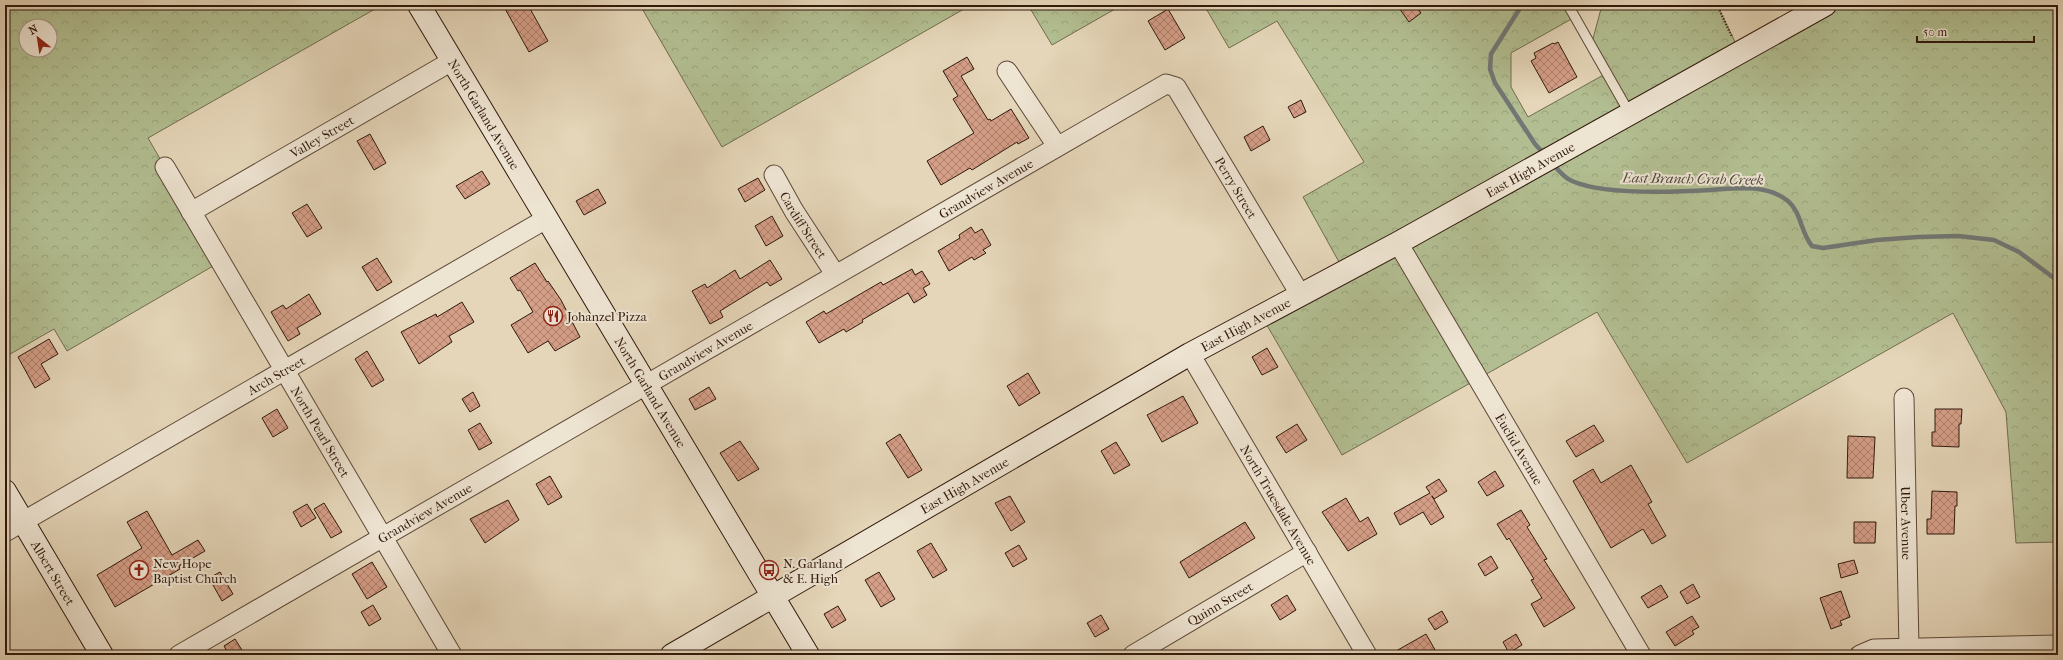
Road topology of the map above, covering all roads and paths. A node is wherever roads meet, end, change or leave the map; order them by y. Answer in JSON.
{"nodes":[{"id":1,"x":419,"y":5,"type":"edge"},
{"id":2,"x":1568,"y":5,"type":"edge"},
{"id":3,"x":1717,"y":5,"type":"edge"},
{"id":4,"x":1825,"y":5,"type":"edge"},
{"id":5,"x":1740,"y":52,"type":"junction"},
{"id":6,"x":452,"y":61,"type":"junction"},
{"id":7,"x":1007,"y":71,"type":"dead end"},
{"id":8,"x":1170,"y":84,"type":"joint"},
{"id":9,"x":1630,"y":114,"type":"junction"},
{"id":10,"x":1057,"y":146,"type":"junction"},
{"id":11,"x":165,"y":167,"type":"dead end"},
{"id":12,"x":774,"y":175,"type":"dead end"},
{"id":13,"x":191,"y":212,"type":"junction"},
{"id":14,"x":546,"y":219,"type":"junction"},
{"id":15,"x":1398,"y":243,"type":"junction"},
{"id":16,"x":835,"y":274,"type":"junction"},
{"id":17,"x":1300,"y":294,"type":"junction"},
{"id":18,"x":1190,"y":354,"type":"junction"},
{"id":19,"x":284,"y":371,"type":"junction"},
{"id":20,"x":646,"y":384,"type":"junction"},
{"id":21,"x":1904,"y":398,"type":"dead end"},
{"id":22,"x":5,"y":491,"type":"edge"},
{"id":23,"x":14,"y":526,"type":"edge"},
{"id":24,"x":383,"y":537,"type":"junction"},
{"id":25,"x":1307,"y":552,"type":"junction"},
{"id":26,"x":773,"y":596,"type":"junction"},
{"id":27,"x":2058,"y":645,"type":"edge"},
{"id":28,"x":1909,"y":648,"type":"junction"},
{"id":29,"x":102,"y":655,"type":"edge"},
{"id":30,"x":179,"y":655,"type":"edge"},
{"id":31,"x":452,"y":655,"type":"edge"},
{"id":32,"x":672,"y":655,"type":"edge"},
{"id":33,"x":808,"y":655,"type":"edge"},
{"id":34,"x":1133,"y":655,"type":"edge"},
{"id":35,"x":1367,"y":655,"type":"edge"},
{"id":36,"x":1641,"y":655,"type":"edge"},
{"id":37,"x":1860,"y":655,"type":"edge"}],
"edges":[{"from":1,"to":6,"type":"street","name":"North Garland Avenue"},
{"from":2,"to":9,"type":"lane"},
{"from":3,"to":5,"type":"path"},
{"from":4,"to":5,"type":"street","name":"East High Avenue"},
{"from":5,"to":9,"type":"street","name":"East High Avenue"},
{"from":6,"to":13,"type":"street","name":"Valley Street"},
{"from":6,"to":14,"type":"street","name":"North Garland Avenue"},
{"from":7,"to":10,"type":"street"},
{"from":8,"to":10,"type":"street","name":"Grandview Avenue"},
{"from":8,"to":17,"type":"street","name":"Perry Street"},
{"from":9,"to":15,"type":"street","name":"East High Avenue"},
{"from":10,"to":16,"type":"street","name":"Grandview Avenue"},
{"from":11,"to":13,"type":"street","name":"North Pearl Street"},
{"from":12,"to":16,"type":"street","name":"Cardiff Street"},
{"from":13,"to":19,"type":"street","name":"North Pearl Street"},
{"from":14,"to":19,"type":"street","name":"Arch Street"},
{"from":14,"to":20,"type":"street","name":"North Garland Avenue"},
{"from":15,"to":17,"type":"street","name":"East High Avenue"},
{"from":15,"to":36,"type":"street","name":"Euclid Avenue"},
{"from":16,"to":20,"type":"street","name":"Grandview Avenue"},
{"from":17,"to":18,"type":"street","name":"East High Avenue"},
{"from":18,"to":25,"type":"street","name":"North Truesdale Avenue"},
{"from":18,"to":26,"type":"street","name":"East High Avenue"},
{"from":19,"to":23,"type":"street","name":"Arch Street"},
{"from":19,"to":24,"type":"street","name":"North Pearl Street"},
{"from":20,"to":24,"type":"street","name":"Grandview Avenue"},
{"from":20,"to":26,"type":"street","name":"North Garland Avenue"},
{"from":21,"to":28,"type":"street","name":"Uber Avenue"},
{"from":22,"to":23,"type":"street","name":"Albert Street"},
{"from":23,"to":29,"type":"street","name":"Albert Street"},
{"from":24,"to":30,"type":"street","name":"Grandview Avenue"},
{"from":24,"to":31,"type":"street","name":"North Pearl Street"},
{"from":25,"to":34,"type":"street","name":"Quinn Street"},
{"from":25,"to":35,"type":"street","name":"North Truesdale Avenue"},
{"from":26,"to":32,"type":"street","name":"East High Avenue"},
{"from":26,"to":33,"type":"street","name":"North Garland Avenue"},
{"from":27,"to":28,"type":"street"},
{"from":28,"to":37,"type":"street"}]}
